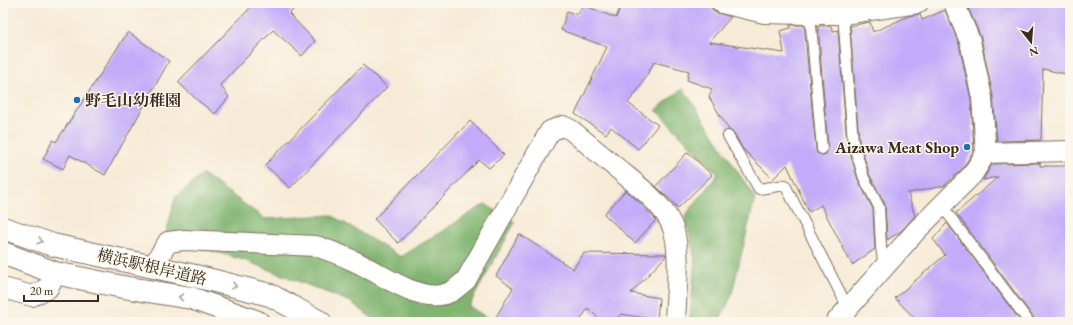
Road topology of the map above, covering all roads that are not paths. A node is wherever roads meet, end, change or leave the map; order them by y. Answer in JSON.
{"nodes":[{"id":1,"x":722,"y":3,"type":"edge"},
{"id":2,"x":918,"y":3,"type":"edge"},
{"id":3,"x":954,"y":3,"type":"edge"},
{"id":4,"x":810,"y":14,"type":"junction"},
{"id":5,"x":843,"y":14,"type":"junction"},
{"id":6,"x":728,"y":136,"type":"dead end"},
{"id":7,"x":822,"y":149,"type":"dead end"},
{"id":8,"x":1070,"y":151,"type":"edge"},
{"id":9,"x":986,"y":153,"type":"junction"},
{"id":10,"x":942,"y":206,"type":"junction"},
{"id":11,"x":3,"y":228,"type":"edge"},
{"id":12,"x":3,"y":253,"type":"edge"},
{"id":13,"x":153,"y":266,"type":"junction"},
{"id":14,"x":884,"y":267,"type":"junction"},
{"id":15,"x":55,"y":273,"type":"junction"},
{"id":16,"x":3,"y":288,"type":"edge"},
{"id":17,"x":842,"y":315,"type":"edge"},
{"id":18,"x":258,"y":322,"type":"edge"},
{"id":19,"x":320,"y":322,"type":"edge"},
{"id":20,"x":675,"y":322,"type":"edge"},
{"id":21,"x":1029,"y":322,"type":"edge"}],
"edges":[{"from":1,"to":4,"type":"street"},
{"from":2,"to":5,"type":"street"},
{"from":3,"to":9,"type":"street"},
{"from":4,"to":5,"type":"street"},
{"from":4,"to":7,"type":"lane"},
{"from":5,"to":14,"type":"lane"},
{"from":6,"to":17,"type":"lane"},
{"from":8,"to":9,"type":"street"},
{"from":9,"to":10,"type":"street"},
{"from":10,"to":14,"type":"street"},
{"from":10,"to":21,"type":"lane"},
{"from":11,"to":13,"type":"main road","name":"横浜駅根岸道路","one_way":true},
{"from":12,"to":15,"type":"main road","name":"横浜駅根岸道路"},
{"from":13,"to":19,"type":"main road","name":"横浜駅根岸道路","one_way":true},
{"from":13,"to":20,"type":"street"},
{"from":14,"to":17,"type":"street"},
{"from":15,"to":16,"type":"street"},
{"from":18,"to":15,"type":"main road","name":"横浜駅根岸道路","one_way":true}]}
